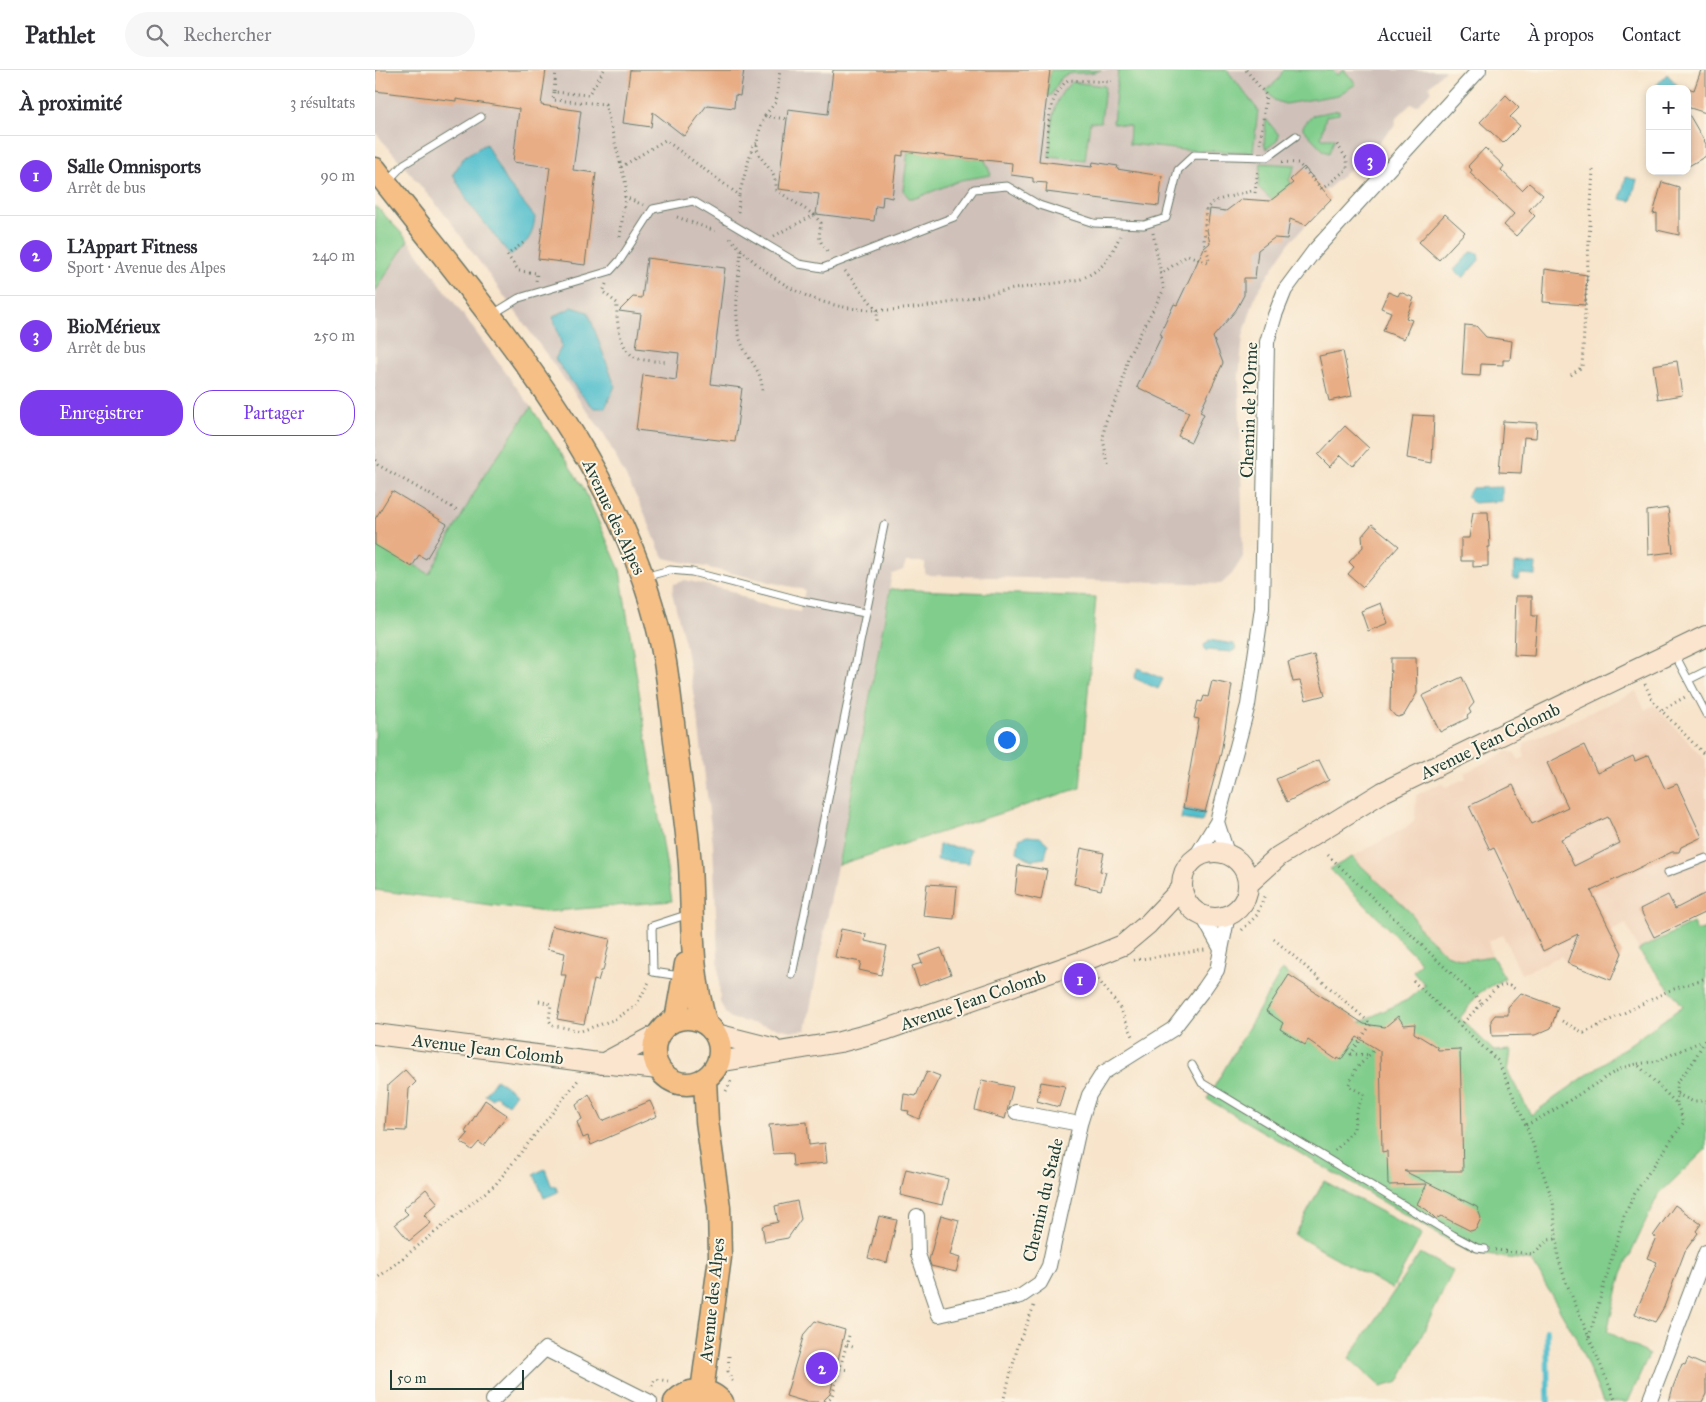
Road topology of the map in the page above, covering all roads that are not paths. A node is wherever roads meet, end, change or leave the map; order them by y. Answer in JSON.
{"nodes":[{"id":1,"x":1479,"y":70,"type":"edge"},
{"id":2,"x":481,"y":116,"type":"dead end"},
{"id":3,"x":1296,"y":136,"type":"dead end"},
{"id":4,"x":380,"y":176,"type":"edge"},
{"id":5,"x":489,"y":317,"type":"junction"},
{"id":6,"x":883,"y":525,"type":"dead end"},
{"id":7,"x":643,"y":577,"type":"junction"},
{"id":8,"x":865,"y":613,"type":"junction"},
{"id":9,"x":1706,"y":636,"type":"edge"},
{"id":10,"x":1674,"y":653,"type":"junction"},
{"id":11,"x":1706,"y":671,"type":"edge"},
{"id":12,"x":1688,"y":680,"type":"junction"},
{"id":13,"x":1706,"y":714,"type":"edge"},
{"id":14,"x":1217,"y":822,"type":"junction"},
{"id":15,"x":1231,"y":855,"type":"junction"},
{"id":16,"x":1279,"y":856,"type":"junction"},
{"id":17,"x":1195,"y":858,"type":"junction"},
{"id":18,"x":1706,"y":858,"type":"edge"},
{"id":19,"x":1667,"y":873,"type":"dead end"},
{"id":20,"x":1182,"y":888,"type":"junction"},
{"id":21,"x":1257,"y":888,"type":"junction"},
{"id":22,"x":1197,"y":912,"type":"junction"},
{"id":23,"x":1228,"y":915,"type":"junction"},
{"id":24,"x":692,"y":921,"type":"junction"},
{"id":25,"x":1148,"y":924,"type":"junction"},
{"id":26,"x":1221,"y":949,"type":"junction"},
{"id":27,"x":792,"y":975,"type":"dead end"},
{"id":28,"x":684,"y":976,"type":"junction"},
{"id":29,"x":668,"y":1026,"type":"junction"},
{"id":30,"x":711,"y":1029,"type":"junction"},
{"id":31,"x":375,"y":1034,"type":"edge"},
{"id":32,"x":787,"y":1050,"type":"junction"},
{"id":33,"x":597,"y":1063,"type":"junction"},
{"id":34,"x":1192,"y":1065,"type":"dead end"},
{"id":35,"x":659,"y":1069,"type":"junction"},
{"id":36,"x":703,"y":1075,"type":"junction"},
{"id":37,"x":1016,"y":1112,"type":"dead end"},
{"id":38,"x":1080,"y":1124,"type":"junction"},
{"id":39,"x":917,"y":1216,"type":"dead end"},
{"id":40,"x":1485,"y":1249,"type":"road end"},
{"id":41,"x":1706,"y":1252,"type":"edge"},
{"id":42,"x":702,"y":1391,"type":"junction"},
{"id":43,"x":493,"y":1400,"type":"dead end"},
{"id":44,"x":650,"y":1402,"type":"edge"},
{"id":45,"x":675,"y":1402,"type":"edge"},
{"id":46,"x":722,"y":1402,"type":"edge"},
{"id":47,"x":1649,"y":1402,"type":"edge"}],
"edges":[{"from":1,"to":14,"type":"street","name":"Chemin de l'Orme"},
{"from":2,"to":4,"type":"lane"},
{"from":3,"to":5,"type":"lane"},
{"from":4,"to":5,"type":"main road","name":"Avenue des Alpes"},
{"from":5,"to":7,"type":"main road","name":"Avenue des Alpes"},
{"from":6,"to":8,"type":"lane"},
{"from":7,"to":8,"type":"lane"},
{"from":7,"to":24,"type":"main road","name":"Avenue des Alpes"},
{"from":8,"to":27,"type":"lane"},
{"from":9,"to":10,"type":"street","name":"Avenue Jean Colomb"},
{"from":10,"to":12,"type":"lane"},
{"from":10,"to":16,"type":"street","name":"Avenue Jean Colomb"},
{"from":11,"to":12,"type":"lane"},
{"from":12,"to":13,"type":"lane"},
{"from":14,"to":15,"type":"street"},
{"from":14,"to":17,"type":"street","name":"Chemin de l'Orme"},
{"from":15,"to":16,"type":"street","name":"Avenue Jean Colomb"},
{"from":15,"to":17,"type":"street"},
{"from":15,"to":21,"type":"street"},
{"from":16,"to":21,"type":"street","name":"Avenue Jean Colomb"},
{"from":17,"to":20,"type":"street"},
{"from":18,"to":19,"type":"lane"},
{"from":20,"to":22,"type":"street"},
{"from":20,"to":25,"type":"street","name":"Avenue Jean Colomb"},
{"from":21,"to":23,"type":"street"},
{"from":22,"to":23,"type":"street"},
{"from":22,"to":25,"type":"street","name":"Avenue Jean Colomb"},
{"from":22,"to":26,"type":"street"},
{"from":23,"to":26,"type":"street","name":"Chemin du Stade"},
{"from":24,"to":28,"type":"main road","name":"Avenue des Alpes"},
{"from":24,"to":28,"type":"lane"},
{"from":24,"to":30,"type":"main road","name":"Avenue des Alpes"},
{"from":25,"to":32,"type":"street","name":"Avenue Jean Colomb"},
{"from":26,"to":38,"type":"street","name":"Chemin du Stade"},
{"from":28,"to":29,"type":"main road","name":"Avenue des Alpes"},
{"from":29,"to":30,"type":"main road"},
{"from":29,"to":33,"type":"street"},
{"from":29,"to":35,"type":"main road"},
{"from":30,"to":32,"type":"street","name":"Avenue Jean Colomb"},
{"from":30,"to":36,"type":"main road"},
{"from":31,"to":33,"type":"street","name":"Avenue Jean Colomb"},
{"from":32,"to":36,"type":"street","name":"Avenue Jean Colomb"},
{"from":33,"to":35,"type":"street","name":"Avenue Jean Colomb"},
{"from":34,"to":40,"type":"lane"},
{"from":35,"to":36,"type":"main road"},
{"from":36,"to":42,"type":"main road","name":"Avenue des Alpes"},
{"from":37,"to":38,"type":"street","name":"Chemin du Stade"},
{"from":38,"to":39,"type":"street","name":"Chemin du Stade"},
{"from":41,"to":47,"type":"street"},
{"from":42,"to":45,"type":"main road"},
{"from":42,"to":46,"type":"main road"},
{"from":43,"to":44,"type":"street"}]}
